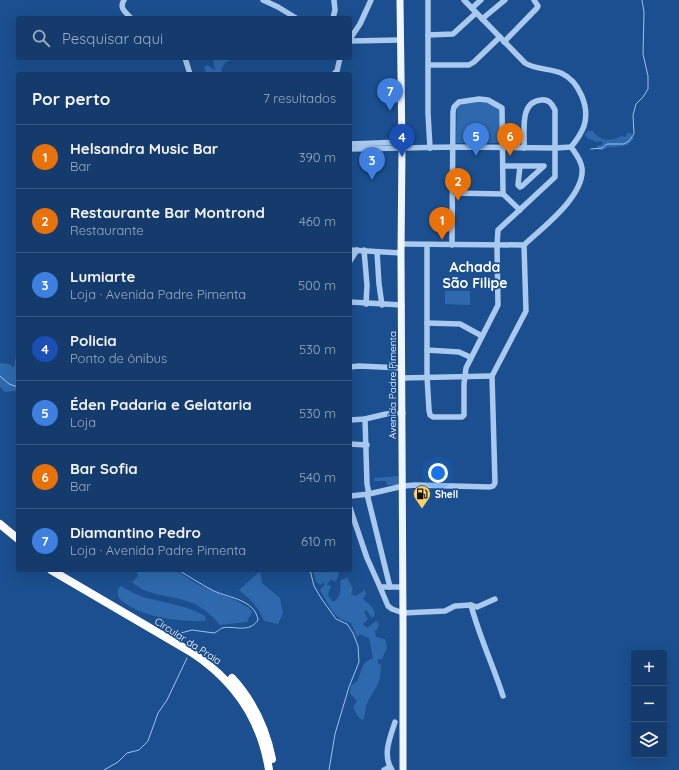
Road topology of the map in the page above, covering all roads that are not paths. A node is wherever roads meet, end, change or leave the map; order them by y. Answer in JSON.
{"nodes":[{"id":1,"x":124,"y":0,"type":"edge"},
{"id":2,"x":263,"y":0,"type":"edge"},
{"id":3,"x":334,"y":0,"type":"edge"},
{"id":4,"x":371,"y":0,"type":"edge"},
{"id":5,"x":400,"y":0,"type":"edge"},
{"id":6,"x":428,"y":0,"type":"edge"},
{"id":7,"x":464,"y":0,"type":"edge"},
{"id":8,"x":481,"y":0,"type":"edge"},
{"id":9,"x":505,"y":0,"type":"edge"},
{"id":10,"x":534,"y":0,"type":"edge"},
{"id":11,"x":474,"y":11,"type":"junction"},
{"id":12,"x":129,"y":16,"type":"edge"},
{"id":13,"x":293,"y":16,"type":"edge"},
{"id":14,"x":334,"y":16,"type":"edge"},
{"id":15,"x":482,"y":19,"type":"junction"},
{"id":16,"x":428,"y":36,"type":"junction"},
{"id":17,"x":352,"y":37,"type":"edge"},
{"id":18,"x":500,"y":37,"type":"junction"},
{"id":19,"x":352,"y":40,"type":"edge"},
{"id":20,"x":400,"y":40,"type":"junction"},
{"id":21,"x":504,"y":42,"type":"junction"},
{"id":22,"x":186,"y":60,"type":"edge"},
{"id":23,"x":340,"y":60,"type":"edge"},
{"id":24,"x":428,"y":65,"type":"junction"},
{"id":25,"x":189,"y":72,"type":"edge"},
{"id":26,"x":335,"y":72,"type":"edge"},
{"id":27,"x":352,"y":144,"type":"edge"},
{"id":28,"x":402,"y":145,"type":"junction"},
{"id":29,"x":453,"y":147,"type":"junction"},
{"id":30,"x":571,"y":147,"type":"junction"},
{"id":31,"x":430,"y":148,"type":"junction"},
{"id":32,"x":502,"y":148,"type":"junction"},
{"id":33,"x":524,"y":148,"type":"junction"},
{"id":34,"x":556,"y":148,"type":"junction"},
{"id":35,"x":352,"y":149,"type":"edge"},
{"id":36,"x":503,"y":166,"type":"junction"},
{"id":37,"x":520,"y":166,"type":"junction"},
{"id":38,"x":453,"y":193,"type":"junction"},
{"id":39,"x":503,"y":194,"type":"junction"},
{"id":40,"x":520,"y":210,"type":"junction"},
{"id":41,"x":402,"y":244,"type":"junction"},
{"id":42,"x":427,"y":245,"type":"junction"},
{"id":43,"x":452,"y":245,"type":"junction"},
{"id":44,"x":497,"y":245,"type":"junction"},
{"id":45,"x":524,"y":245,"type":"junction"},
{"id":46,"x":352,"y":250,"type":"edge"},
{"id":47,"x":357,"y":250,"type":"junction"},
{"id":48,"x":364,"y":250,"type":"junction"},
{"id":49,"x":377,"y":252,"type":"junction"},
{"id":50,"x":401,"y":253,"type":"junction"},
{"id":51,"x":352,"y":258,"type":"edge"},
{"id":52,"x":352,"y":302,"type":"edge"},
{"id":53,"x":366,"y":304,"type":"junction"},
{"id":54,"x":382,"y":305,"type":"junction"},
{"id":55,"x":402,"y":305,"type":"junction"},
{"id":56,"x":427,"y":323,"type":"junction"},
{"id":57,"x":482,"y":336,"type":"junction"},
{"id":58,"x":427,"y":350,"type":"junction"},
{"id":59,"x":470,"y":357,"type":"junction"},
{"id":60,"x":352,"y":368,"type":"edge"},
{"id":61,"x":402,"y":368,"type":"junction"},
{"id":62,"x":464,"y":375,"type":"junction"},
{"id":63,"x":427,"y":376,"type":"junction"},
{"id":64,"x":492,"y":376,"type":"junction"},
{"id":65,"x":402,"y":378,"type":"junction"},
{"id":66,"x":402,"y":413,"type":"junction"},
{"id":67,"x":365,"y":419,"type":"junction"},
{"id":68,"x":352,"y":420,"type":"edge"},
{"id":69,"x":352,"y":444,"type":"edge"},
{"id":70,"x":367,"y":445,"type":"junction"},
{"id":71,"x":402,"y":486,"type":"junction"},
{"id":72,"x":368,"y":494,"type":"junction"},
{"id":73,"x":352,"y":496,"type":"edge"},
{"id":74,"x":352,"y":514,"type":"edge"},
{"id":75,"x":0,"y":524,"type":"edge"},
{"id":76,"x":0,"y":531,"type":"edge"},
{"id":77,"x":16,"y":537,"type":"edge"},
{"id":78,"x":16,"y":544,"type":"edge"},
{"id":79,"x":54,"y":572,"type":"edge"},
{"id":80,"x":63,"y":572,"type":"edge"},
{"id":81,"x":380,"y":587,"type":"junction"},
{"id":82,"x":390,"y":587,"type":"junction"},
{"id":83,"x":403,"y":587,"type":"junction"},
{"id":84,"x":495,"y":599,"type":"dead end"},
{"id":85,"x":471,"y":604,"type":"junction"},
{"id":86,"x":403,"y":613,"type":"junction"},
{"id":87,"x":503,"y":696,"type":"dead end"},
{"id":88,"x":395,"y":722,"type":"dead end"},
{"id":89,"x":389,"y":769,"type":"edge"},
{"id":90,"x":269,"y":770,"type":"edge"},
{"id":91,"x":274,"y":770,"type":"edge"},
{"id":92,"x":403,"y":770,"type":"edge"}],
"edges":[{"from":1,"to":12,"type":"street"},
{"from":2,"to":13,"type":"street"},
{"from":3,"to":14,"type":"street"},
{"from":4,"to":17,"type":"street"},
{"from":5,"to":20,"type":"main road","name":"Avenida Padre Pimenta"},
{"from":6,"to":16,"type":"street"},
{"from":7,"to":11,"type":"street"},
{"from":8,"to":11,"type":"street"},
{"from":9,"to":15,"type":"street"},
{"from":10,"to":21,"type":"street"},
{"from":11,"to":15,"type":"street"},
{"from":11,"to":16,"type":"street"},
{"from":15,"to":18,"type":"street"},
{"from":16,"to":24,"type":"street"},
{"from":18,"to":21,"type":"street"},
{"from":18,"to":24,"type":"street"},
{"from":19,"to":20,"type":"street"},
{"from":20,"to":28,"type":"main road","name":"Avenida Padre Pimenta"},
{"from":21,"to":30,"type":"street"},
{"from":22,"to":25,"type":"street"},
{"from":23,"to":26,"type":"street"},
{"from":24,"to":31,"type":"street"},
{"from":27,"to":28,"type":"street"},
{"from":28,"to":31,"type":"street"},
{"from":28,"to":35,"type":"street"},
{"from":28,"to":41,"type":"main road","name":"Avenida Padre Pimenta"},
{"from":29,"to":31,"type":"street"},
{"from":29,"to":32,"type":"street"},
{"from":29,"to":32,"type":"street"},
{"from":29,"to":38,"type":"street"},
{"from":30,"to":34,"type":"street"},
{"from":30,"to":45,"type":"street"},
{"from":32,"to":33,"type":"street"},
{"from":32,"to":36,"type":"street"},
{"from":33,"to":34,"type":"street"},
{"from":33,"to":34,"type":"street"},
{"from":34,"to":40,"type":"street"},
{"from":36,"to":37,"type":"street"},
{"from":36,"to":39,"type":"street"},
{"from":37,"to":37,"type":"street"},
{"from":38,"to":39,"type":"street"},
{"from":38,"to":43,"type":"street"},
{"from":39,"to":40,"type":"street"},
{"from":40,"to":44,"type":"street"},
{"from":41,"to":42,"type":"street"},
{"from":41,"to":50,"type":"main road","name":"Avenida Padre Pimenta"},
{"from":42,"to":43,"type":"street"},
{"from":42,"to":56,"type":"street"},
{"from":43,"to":44,"type":"street"},
{"from":44,"to":45,"type":"street"},
{"from":44,"to":57,"type":"street"},
{"from":45,"to":64,"type":"street"},
{"from":46,"to":47,"type":"street"},
{"from":47,"to":48,"type":"street"},
{"from":47,"to":51,"type":"street"},
{"from":48,"to":49,"type":"street"},
{"from":48,"to":53,"type":"street"},
{"from":49,"to":50,"type":"street"},
{"from":49,"to":54,"type":"street"},
{"from":50,"to":55,"type":"main road","name":"Avenida Padre Pimenta"},
{"from":52,"to":53,"type":"street"},
{"from":53,"to":54,"type":"street"},
{"from":54,"to":55,"type":"street"},
{"from":55,"to":61,"type":"main road","name":"Avenida Padre Pimenta"},
{"from":56,"to":57,"type":"street"},
{"from":56,"to":58,"type":"street"},
{"from":57,"to":59,"type":"street"},
{"from":58,"to":59,"type":"street"},
{"from":58,"to":63,"type":"street"},
{"from":59,"to":62,"type":"street"},
{"from":60,"to":61,"type":"street"},
{"from":61,"to":65,"type":"main road","name":"Avenida Padre Pimenta"},
{"from":62,"to":63,"type":"street"},
{"from":62,"to":63,"type":"street"},
{"from":62,"to":64,"type":"street"},
{"from":63,"to":65,"type":"street"},
{"from":64,"to":71,"type":"street"},
{"from":65,"to":66,"type":"main road","name":"Avenida Padre Pimenta"},
{"from":66,"to":67,"type":"street"},
{"from":66,"to":71,"type":"main road","name":"Avenida Padre Pimenta"},
{"from":67,"to":68,"type":"street"},
{"from":67,"to":70,"type":"street"},
{"from":69,"to":70,"type":"street"},
{"from":70,"to":72,"type":"street"},
{"from":71,"to":72,"type":"street"},
{"from":71,"to":83,"type":"main road","name":"Avenida Padre Pimenta"},
{"from":72,"to":73,"type":"street"},
{"from":72,"to":82,"type":"street"},
{"from":74,"to":81,"type":"street"},
{"from":75,"to":77,"type":"highway"},
{"from":76,"to":78,"type":"highway"},
{"from":79,"to":90,"type":"highway","name":"Circular da Praia"},
{"from":80,"to":91,"type":"highway","name":"Circular da Praia"},
{"from":81,"to":82,"type":"street"},
{"from":81,"to":86,"type":"street"},
{"from":82,"to":83,"type":"street"},
{"from":83,"to":86,"type":"main road","name":"Avenida Padre Pimenta"},
{"from":84,"to":85,"type":"street"},
{"from":85,"to":86,"type":"street"},
{"from":85,"to":87,"type":"street"},
{"from":86,"to":92,"type":"main road","name":"Avenida Padre Pimenta"},
{"from":88,"to":89,"type":"street"}]}
